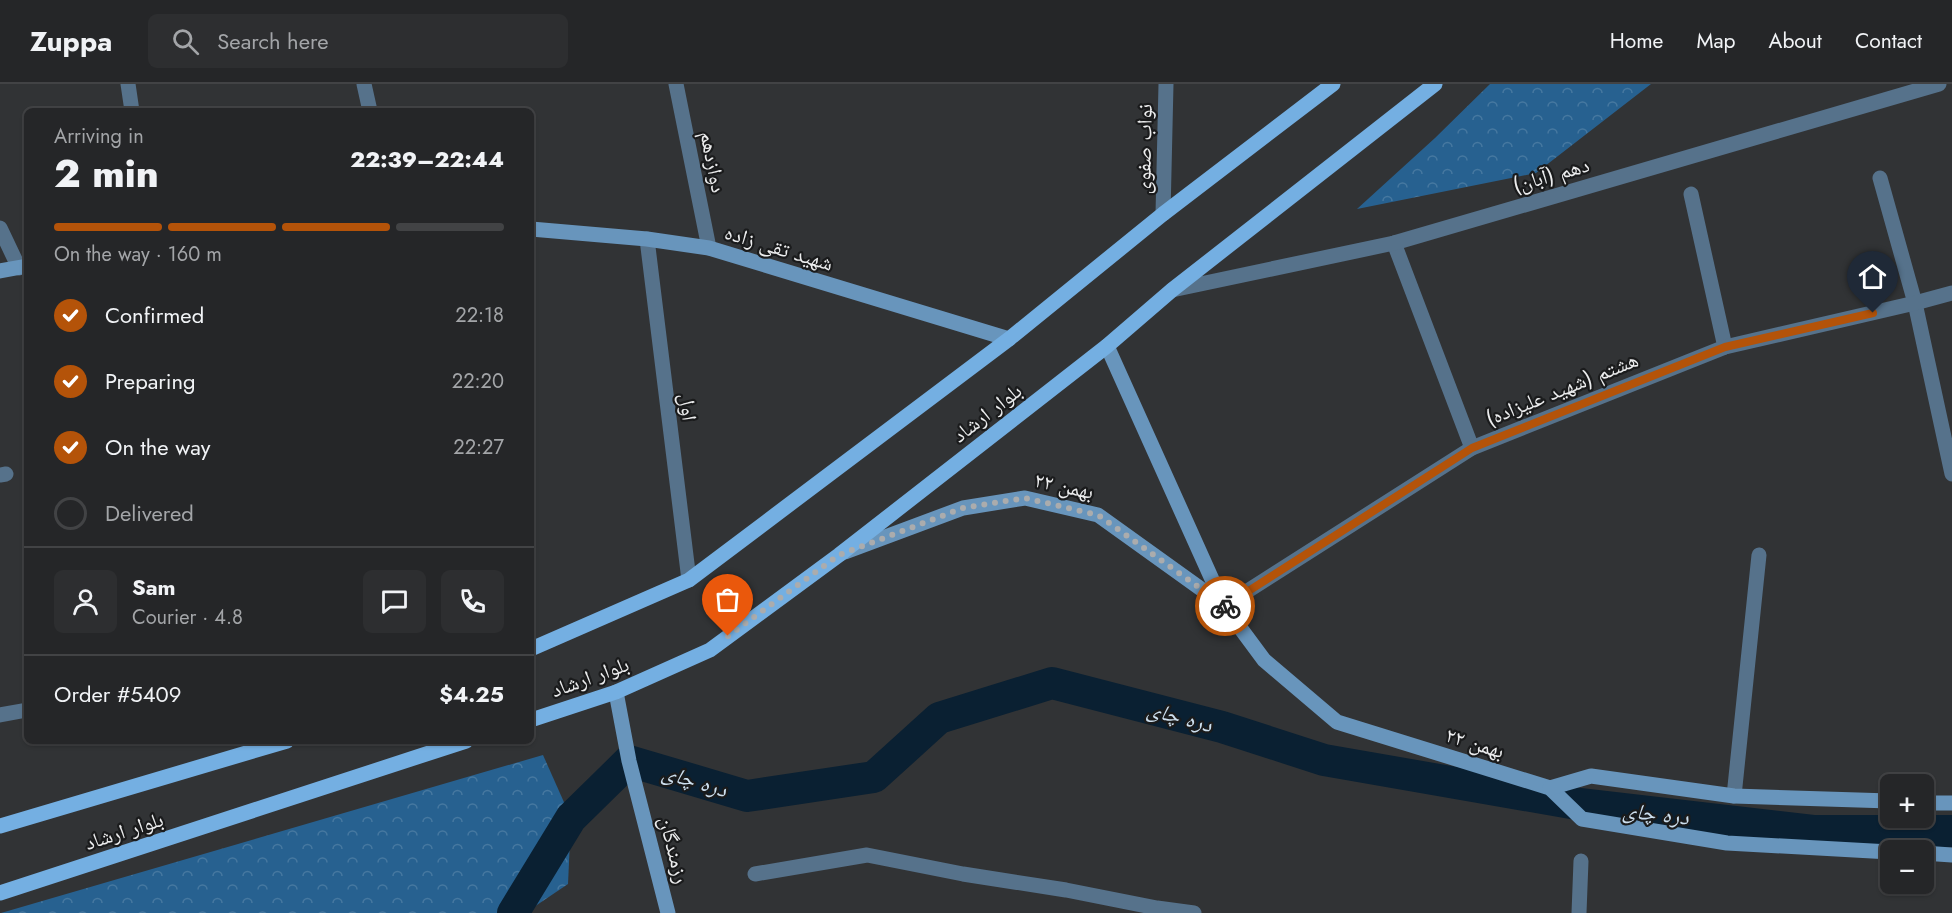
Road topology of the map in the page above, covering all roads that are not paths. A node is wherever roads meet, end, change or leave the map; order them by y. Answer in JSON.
{"nodes":[{"id":1,"x":128,"y":84,"type":"edge"},
{"id":2,"x":364,"y":84,"type":"edge"},
{"id":3,"x":676,"y":84,"type":"edge"},
{"id":4,"x":1166,"y":84,"type":"edge"},
{"id":5,"x":1333,"y":84,"type":"edge"},
{"id":6,"x":1435,"y":84,"type":"edge"},
{"id":7,"x":1939,"y":84,"type":"edge"},
{"id":8,"x":132,"y":108,"type":"edge"},
{"id":9,"x":369,"y":108,"type":"edge"},
{"id":10,"x":1880,"y":178,"type":"dead end"},
{"id":11,"x":1691,"y":194,"type":"dead end"},
{"id":12,"x":1163,"y":214,"type":"junction"},
{"id":13,"x":0,"y":228,"type":"edge"},
{"id":14,"x":534,"y":229,"type":"edge"},
{"id":15,"x":647,"y":239,"type":"junction"},
{"id":16,"x":1394,"y":243,"type":"junction"},
{"id":17,"x":709,"y":248,"type":"junction"},
{"id":18,"x":23,"y":267,"type":"edge"},
{"id":19,"x":0,"y":272,"type":"edge"},
{"id":20,"x":1172,"y":290,"type":"junction"},
{"id":21,"x":1952,"y":293,"type":"edge"},
{"id":22,"x":1915,"y":303,"type":"junction"},
{"id":23,"x":1009,"y":339,"type":"junction"},
{"id":24,"x":1107,"y":346,"type":"junction"},
{"id":25,"x":1725,"y":347,"type":"junction"},
{"id":26,"x":1472,"y":448,"type":"junction"},
{"id":27,"x":1952,"y":474,"type":"edge"},
{"id":28,"x":839,"y":555,"type":"junction"},
{"id":29,"x":1759,"y":555,"type":"dead end"},
{"id":30,"x":688,"y":580,"type":"junction"},
{"id":31,"x":1224,"y":606,"type":"junction"},
{"id":32,"x":534,"y":648,"type":"edge"},
{"id":33,"x":616,"y":692,"type":"junction"},
{"id":34,"x":24,"y":711,"type":"edge"},
{"id":35,"x":0,"y":715,"type":"edge"},
{"id":36,"x":534,"y":719,"type":"edge"},
{"id":37,"x":277,"y":744,"type":"edge"},
{"id":38,"x":457,"y":744,"type":"edge"},
{"id":39,"x":1550,"y":788,"type":"junction"},
{"id":40,"x":1734,"y":796,"type":"junction"},
{"id":41,"x":1880,"y":801,"type":"edge"},
{"id":42,"x":1934,"y":803,"type":"edge"},
{"id":43,"x":1952,"y":804,"type":"edge"},
{"id":44,"x":0,"y":826,"type":"edge"},
{"id":45,"x":1880,"y":851,"type":"edge"},
{"id":46,"x":1934,"y":854,"type":"edge"},
{"id":47,"x":1952,"y":855,"type":"edge"},
{"id":48,"x":1581,"y":861,"type":"dead end"},
{"id":49,"x":755,"y":874,"type":"dead end"},
{"id":50,"x":0,"y":894,"type":"edge"},
{"id":51,"x":668,"y":913,"type":"edge"},
{"id":52,"x":1194,"y":913,"type":"edge"},
{"id":53,"x":1579,"y":913,"type":"edge"}],
"edges":[{"from":1,"to":8,"type":"street"},
{"from":2,"to":9,"type":"street"},
{"from":3,"to":17,"type":"street","name":"دوازدهم"},
{"from":4,"to":12,"type":"street","name":"نواب صفوی"},
{"from":5,"to":12,"type":"main road"},
{"from":6,"to":20,"type":"main road","name":"بلوار ارشاد"},
{"from":7,"to":16,"type":"street","name":"دهم (آبان)"},
{"from":10,"to":22,"type":"street"},
{"from":11,"to":25,"type":"street"},
{"from":12,"to":23,"type":"main road"},
{"from":13,"to":18,"type":"street"},
{"from":14,"to":15,"type":"street","name":"شهید تقی زاده"},
{"from":15,"to":17,"type":"street","name":"شهید تقی زاده"},
{"from":15,"to":30,"type":"street","name":"اول"},
{"from":16,"to":20,"type":"street","name":"دهم (آبان)"},
{"from":16,"to":26,"type":"street"},
{"from":17,"to":23,"type":"street","name":"شهید تقی زاده"},
{"from":18,"to":19,"type":"street"},
{"from":20,"to":24,"type":"main road","name":"بلوار ارشاد"},
{"from":21,"to":22,"type":"street","name":"هشتم (شهید علیزاده)"},
{"from":22,"to":25,"type":"street","name":"هشتم (شهید علیزاده)"},
{"from":22,"to":27,"type":"street"},
{"from":23,"to":30,"type":"main road"},
{"from":24,"to":28,"type":"main road","name":"بلوار ارشاد"},
{"from":24,"to":31,"type":"street","name":"۲۲ بهمن"},
{"from":25,"to":26,"type":"street","name":"هشتم (شهید علیزاده)"},
{"from":26,"to":31,"type":"street","name":"هشتم (شهید علیزاده)"},
{"from":28,"to":31,"type":"street","name":"۲۲ بهمن"},
{"from":28,"to":33,"type":"main road","name":"بلوار ارشاد"},
{"from":29,"to":40,"type":"street"},
{"from":30,"to":32,"type":"main road"},
{"from":31,"to":39,"type":"street","name":"۲۲ بهمن"},
{"from":33,"to":36,"type":"main road","name":"بلوار ارشاد"},
{"from":33,"to":51,"type":"street","name":"رزمندگان"},
{"from":34,"to":35,"type":"street"},
{"from":37,"to":44,"type":"main road","name":"بلوار ارشاد"},
{"from":38,"to":50,"type":"main road","name":"بلوار ارشاد"},
{"from":39,"to":40,"type":"street"},
{"from":39,"to":45,"type":"street","name":"۲۲ بهمن"},
{"from":40,"to":41,"type":"street"},
{"from":42,"to":43,"type":"street"},
{"from":46,"to":47,"type":"street"},
{"from":48,"to":53,"type":"street"},
{"from":49,"to":52,"type":"street"}]}
